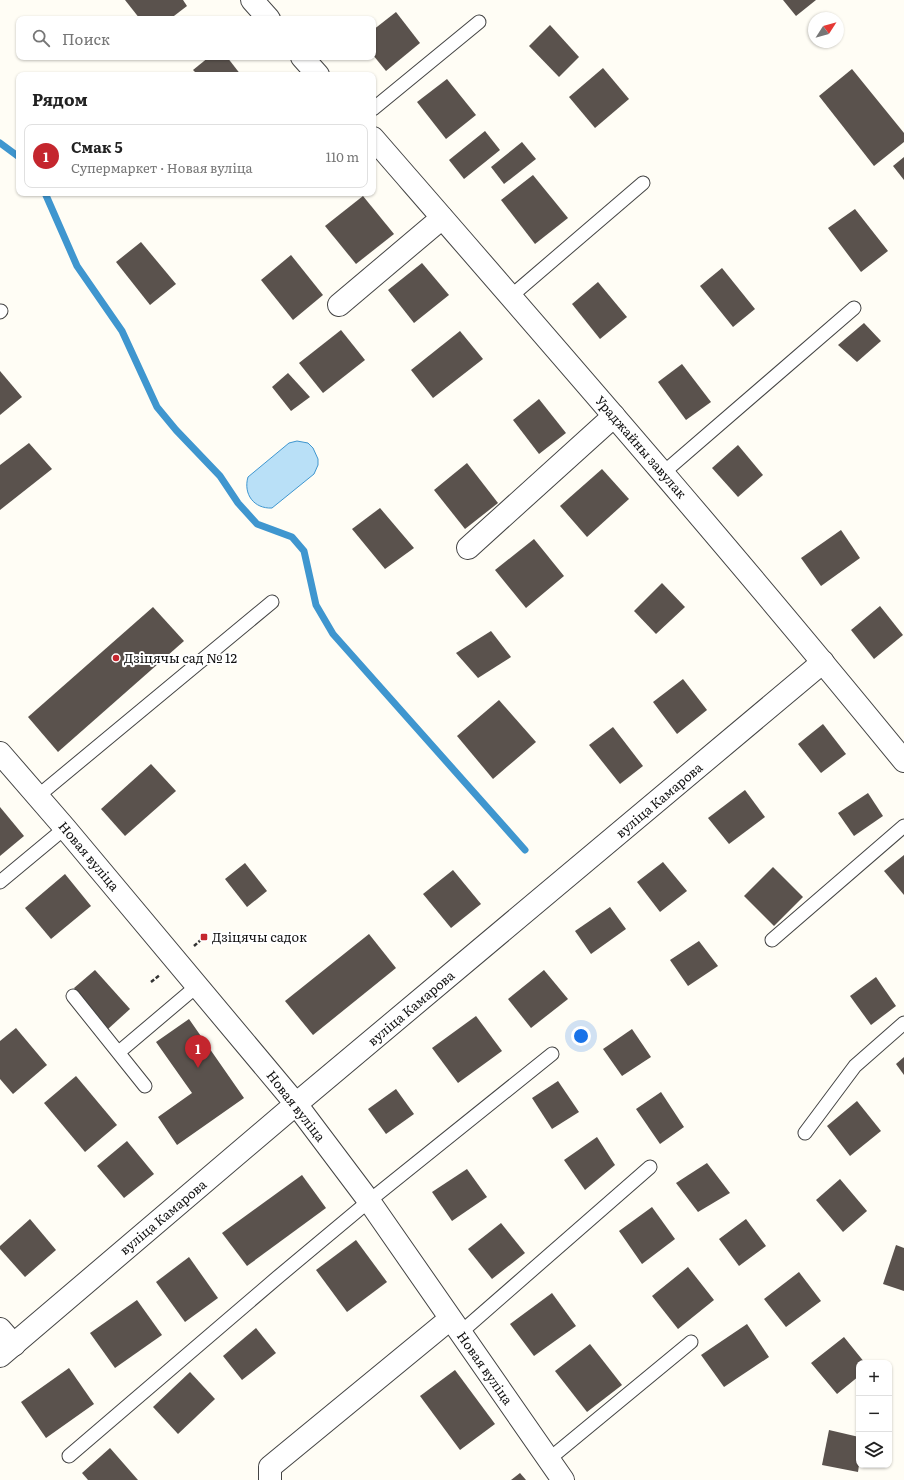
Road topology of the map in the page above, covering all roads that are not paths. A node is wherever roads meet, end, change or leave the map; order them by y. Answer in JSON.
{"nodes":[{"id":1,"x":252,"y":0,"type":"edge"},
{"id":2,"x":266,"y":16,"type":"edge"},
{"id":3,"x":479,"y":22,"type":"dead end"},
{"id":4,"x":305,"y":60,"type":"edge"},
{"id":5,"x":315,"y":72,"type":"edge"},
{"id":6,"x":376,"y":107,"type":"edge"},
{"id":7,"x":376,"y":141,"type":"edge"},
{"id":8,"x":643,"y":183,"type":"dead end"},
{"id":9,"x":442,"y":218,"type":"junction"},
{"id":10,"x":510,"y":297,"type":"junction"},
{"id":11,"x":339,"y":305,"type":"dead end"},
{"id":12,"x":854,"y":308,"type":"dead end"},
{"id":13,"x":614,"y":416,"type":"junction"},
{"id":14,"x":663,"y":473,"type":"junction"},
{"id":15,"x":468,"y":548,"type":"dead end"},
{"id":16,"x":272,"y":602,"type":"dead end"},
{"id":17,"x":823,"y":662,"type":"junction"},
{"id":18,"x":0,"y":753,"type":"edge"},
{"id":19,"x":904,"y":761,"type":"edge"},
{"id":20,"x":38,"y":796,"type":"junction"},
{"id":21,"x":904,"y":826,"type":"edge"},
{"id":22,"x":65,"y":828,"type":"junction"},
{"id":23,"x":0,"y":882,"type":"edge"},
{"id":24,"x":772,"y":940,"type":"dead end"},
{"id":25,"x":197,"y":986,"type":"junction"},
{"id":26,"x":73,"y":996,"type":"dead end"},
{"id":27,"x":904,"y":1022,"type":"edge"},
{"id":28,"x":119,"y":1052,"type":"junction"},
{"id":29,"x":552,"y":1054,"type":"dead end"},
{"id":30,"x":145,"y":1086,"type":"dead end"},
{"id":31,"x":296,"y":1104,"type":"junction"},
{"id":32,"x":805,"y":1133,"type":"dead end"},
{"id":33,"x":650,"y":1167,"type":"dead end"},
{"id":34,"x":369,"y":1201,"type":"junction"},
{"id":35,"x":455,"y":1326,"type":"junction"},
{"id":36,"x":691,"y":1342,"type":"dead end"},
{"id":37,"x":5,"y":1343,"type":"edge"},
{"id":38,"x":69,"y":1456,"type":"dead end"},
{"id":39,"x":548,"y":1460,"type":"junction"},
{"id":40,"x":270,"y":1480,"type":"edge"},
{"id":41,"x":563,"y":1480,"type":"edge"}],
"edges":[{"from":1,"to":2,"type":"street"},
{"from":3,"to":6,"type":"lane"},
{"from":4,"to":5,"type":"street"},
{"from":7,"to":9,"type":"street","name":"Ураджайны завулак"},
{"from":8,"to":10,"type":"lane"},
{"from":9,"to":10,"type":"street","name":"Ураджайны завулак"},
{"from":9,"to":11,"type":"street"},
{"from":10,"to":13,"type":"street","name":"Ураджайны завулак"},
{"from":12,"to":14,"type":"lane"},
{"from":13,"to":14,"type":"street","name":"Ураджайны завулак"},
{"from":13,"to":15,"type":"street"},
{"from":14,"to":17,"type":"street","name":"Ураджайны завулак"},
{"from":16,"to":20,"type":"lane"},
{"from":17,"to":19,"type":"street","name":"Ураджайны завулак"},
{"from":17,"to":31,"type":"street","name":"вуліца Камарова"},
{"from":18,"to":20,"type":"street","name":"Новая вуліца"},
{"from":20,"to":22,"type":"street","name":"Новая вуліца"},
{"from":21,"to":24,"type":"lane"},
{"from":22,"to":23,"type":"lane"},
{"from":22,"to":25,"type":"street","name":"Новая вуліца"},
{"from":25,"to":28,"type":"lane"},
{"from":25,"to":31,"type":"street","name":"Новая вуліца"},
{"from":26,"to":28,"type":"lane"},
{"from":27,"to":32,"type":"lane"},
{"from":28,"to":30,"type":"lane"},
{"from":29,"to":34,"type":"lane"},
{"from":31,"to":34,"type":"street","name":"Новая вуліца"},
{"from":31,"to":37,"type":"street","name":"вуліца Камарова"},
{"from":33,"to":35,"type":"lane"},
{"from":34,"to":35,"type":"street","name":"Новая вуліца"},
{"from":34,"to":38,"type":"lane"},
{"from":35,"to":39,"type":"street","name":"Новая вуліца"},
{"from":35,"to":40,"type":"street"},
{"from":36,"to":39,"type":"lane"},
{"from":39,"to":41,"type":"street","name":"Новая вуліца"}]}
